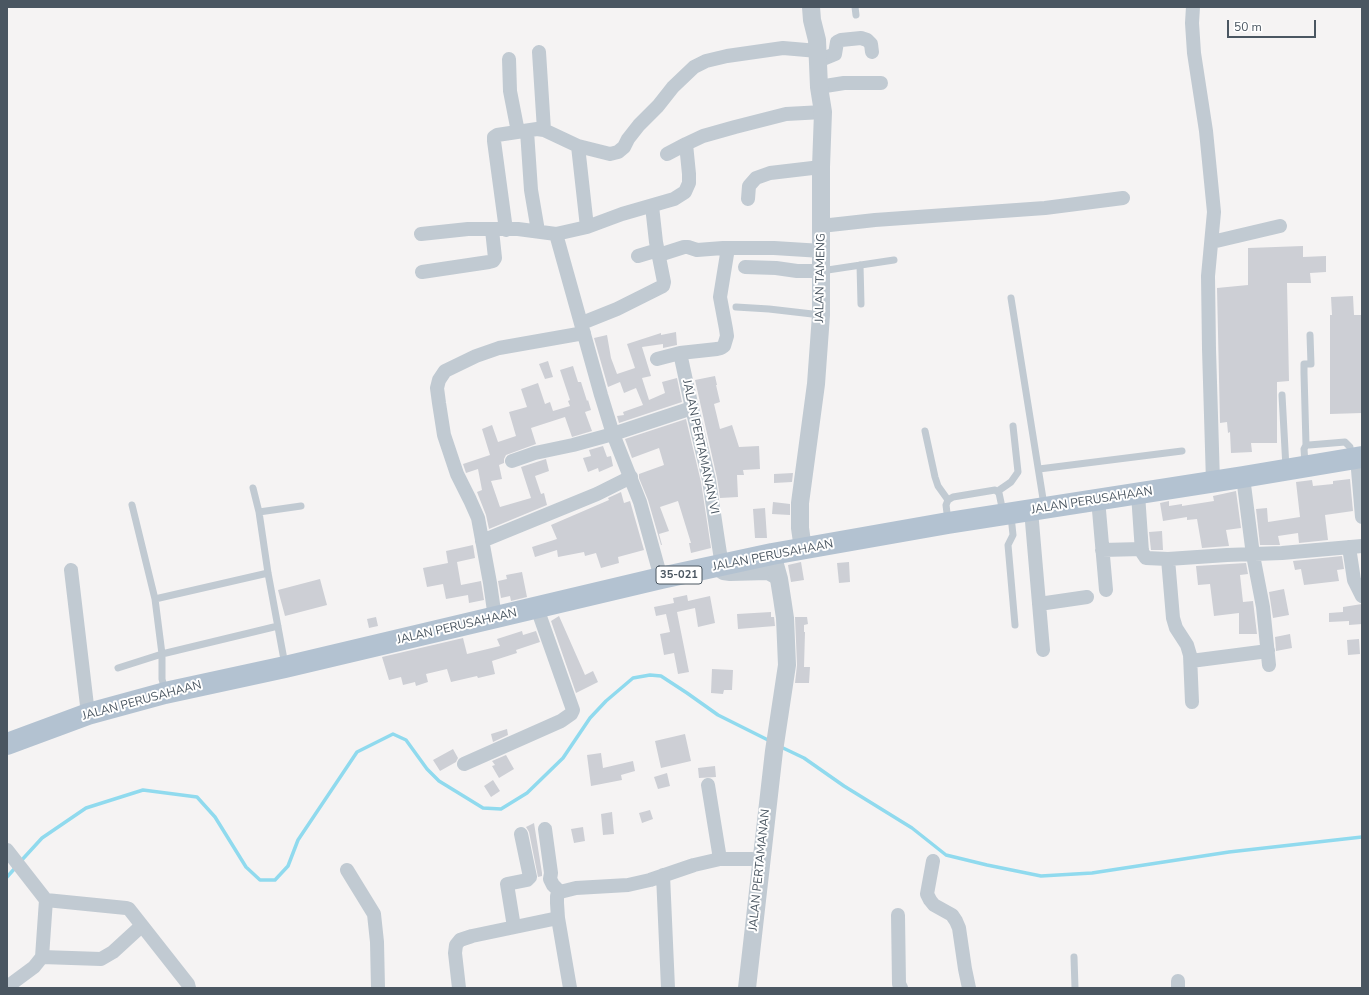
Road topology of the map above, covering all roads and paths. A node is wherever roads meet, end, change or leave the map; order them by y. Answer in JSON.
{"nodes":[{"id":1,"x":811,"y":7,"type":"edge"},
{"id":2,"x":855,"y":7,"type":"edge"},
{"id":3,"x":1193,"y":7,"type":"edge"},
{"id":4,"x":856,"y":15,"type":"dead end"},
{"id":5,"x":539,"y":52,"type":"dead end"},
{"id":6,"x":872,"y":52,"type":"dead end"},
{"id":7,"x":818,"y":56,"type":"junction"},
{"id":8,"x":510,"y":59,"type":"dead end"},
{"id":9,"x":881,"y":83,"type":"dead end"},
{"id":10,"x":819,"y":87,"type":"junction"},
{"id":11,"x":823,"y":112,"type":"junction"},
{"id":12,"x":544,"y":130,"type":"junction"},
{"id":13,"x":523,"y":131,"type":"junction"},
{"id":14,"x":686,"y":144,"type":"junction"},
{"id":15,"x":578,"y":146,"type":"junction"},
{"id":16,"x":667,"y":154,"type":"dead end"},
{"id":17,"x":821,"y":167,"type":"junction"},
{"id":18,"x":1123,"y":198,"type":"dead end"},
{"id":19,"x":748,"y":199,"type":"dead end"},
{"id":20,"x":652,"y":206,"type":"junction"},
{"id":21,"x":821,"y":226,"type":"junction"},
{"id":22,"x":1280,"y":226,"type":"dead end"},
{"id":23,"x":587,"y":227,"type":"junction"},
{"id":24,"x":499,"y":230,"type":"junction"},
{"id":25,"x":538,"y":231,"type":"junction"},
{"id":26,"x":421,"y":234,"type":"dead end"},
{"id":27,"x":556,"y":234,"type":"junction"},
{"id":28,"x":1212,"y":242,"type":"junction"},
{"id":29,"x":728,"y":248,"type":"junction"},
{"id":30,"x":822,"y":251,"type":"junction"},
{"id":31,"x":658,"y":252,"type":"junction"},
{"id":32,"x":638,"y":256,"type":"dead end"},
{"id":33,"x":894,"y":260,"type":"dead end"},
{"id":34,"x":860,"y":265,"type":"junction"},
{"id":35,"x":745,"y":267,"type":"dead end"},
{"id":36,"x":821,"y":271,"type":"junction"},
{"id":37,"x":422,"y":272,"type":"dead end"},
{"id":38,"x":1011,"y":298,"type":"dead end"},
{"id":39,"x":861,"y":304,"type":"dead end"},
{"id":40,"x":736,"y":307,"type":"dead end"},
{"id":41,"x":821,"y":315,"type":"junction"},
{"id":42,"x":583,"y":328,"type":"junction"},
{"id":43,"x":1310,"y":335,"type":"dead end"},
{"id":44,"x":680,"y":353,"type":"junction"},
{"id":45,"x":657,"y":359,"type":"dead end"},
{"id":46,"x":1282,"y":395,"type":"dead end"},
{"id":47,"x":692,"y":408,"type":"junction"},
{"id":48,"x":1013,"y":426,"type":"dead end"},
{"id":49,"x":925,"y":431,"type":"dead end"},
{"id":50,"x":613,"y":434,"type":"junction"},
{"id":51,"x":1306,"y":445,"type":"junction"},
{"id":52,"x":1182,"y":451,"type":"dead end"},
{"id":53,"x":1357,"y":458,"type":"edge"},
{"id":54,"x":512,"y":461,"type":"dead end"},
{"id":55,"x":1296,"y":468,"type":"junction"},
{"id":56,"x":1039,"y":469,"type":"junction"},
{"id":57,"x":631,"y":477,"type":"junction"},
{"id":58,"x":1243,"y":478,"type":"junction"},
{"id":59,"x":1213,"y":482,"type":"junction"},
{"id":60,"x":253,"y":488,"type":"dead end"},
{"id":61,"x":998,"y":491,"type":"junction"},
{"id":62,"x":1138,"y":494,"type":"junction"},
{"id":63,"x":1098,"y":499,"type":"junction"},
{"id":64,"x":948,"y":500,"type":"junction"},
{"id":65,"x":132,"y":505,"type":"dead end"},
{"id":66,"x":302,"y":506,"type":"dead end"},
{"id":67,"x":259,"y":512,"type":"junction"},
{"id":68,"x":1022,"y":512,"type":"junction"},
{"id":69,"x":1362,"y":517,"type":"edge"},
{"id":70,"x":948,"y":523,"type":"junction"},
{"id":71,"x":482,"y":541,"type":"junction"},
{"id":72,"x":1356,"y":546,"type":"edge"},
{"id":73,"x":803,"y":549,"type":"junction"},
{"id":74,"x":1142,"y":549,"type":"junction"},
{"id":75,"x":1102,"y":550,"type":"junction"},
{"id":76,"x":772,"y":554,"type":"junction"},
{"id":77,"x":1253,"y":555,"type":"junction"},
{"id":78,"x":1168,"y":559,"type":"junction"},
{"id":79,"x":718,"y":566,"type":"junction"},
{"id":80,"x":71,"y":570,"type":"dead end"},
{"id":81,"x":268,"y":573,"type":"junction"},
{"id":82,"x":661,"y":578,"type":"junction"},
{"id":83,"x":779,"y":579,"type":"junction"},
{"id":84,"x":1106,"y":590,"type":"dead end"},
{"id":85,"x":1362,"y":596,"type":"edge"},
{"id":86,"x":1087,"y":597,"type":"dead end"},
{"id":87,"x":155,"y":598,"type":"junction"},
{"id":88,"x":1039,"y":604,"type":"junction"},
{"id":89,"x":537,"y":608,"type":"junction"},
{"id":90,"x":495,"y":618,"type":"junction"},
{"id":91,"x":1015,"y":625,"type":"dead end"},
{"id":92,"x":278,"y":626,"type":"junction"},
{"id":93,"x":1043,"y":650,"type":"dead end"},
{"id":94,"x":162,"y":654,"type":"junction"},
{"id":95,"x":1191,"y":661,"type":"junction"},
{"id":96,"x":285,"y":667,"type":"junction"},
{"id":97,"x":118,"y":668,"type":"dead end"},
{"id":98,"x":165,"y":693,"type":"junction"},
{"id":99,"x":1192,"y":702,"type":"dead end"},
{"id":100,"x":88,"y":714,"type":"junction"},
{"id":101,"x":7,"y":744,"type":"edge"},
{"id":102,"x":464,"y":764,"type":"dead end"},
{"id":103,"x":708,"y":785,"type":"dead end"},
{"id":104,"x":545,"y":829,"type":"dead end"},
{"id":105,"x":521,"y":834,"type":"dead end"},
{"id":106,"x":7,"y":850,"type":"edge"},
{"id":107,"x":720,"y":859,"type":"junction"},
{"id":108,"x":761,"y":861,"type":"junction"},
{"id":109,"x":933,"y":861,"type":"dead end"},
{"id":110,"x":347,"y":870,"type":"dead end"},
{"id":111,"x":663,"y":875,"type":"junction"},
{"id":112,"x":560,"y":892,"type":"junction"},
{"id":113,"x":46,"y":900,"type":"junction"},
{"id":114,"x":898,"y":916,"type":"dead end"},
{"id":115,"x":558,"y":918,"type":"junction"},
{"id":116,"x":141,"y":925,"type":"junction"},
{"id":117,"x":514,"y":927,"type":"junction"},
{"id":118,"x":42,"y":957,"type":"junction"},
{"id":119,"x":1074,"y":957,"type":"dead end"},
{"id":120,"x":7,"y":987,"type":"edge"},
{"id":121,"x":189,"y":988,"type":"edge"},
{"id":122,"x":378,"y":988,"type":"edge"},
{"id":123,"x":459,"y":988,"type":"edge"},
{"id":124,"x":570,"y":988,"type":"edge"},
{"id":125,"x":668,"y":988,"type":"edge"},
{"id":126,"x":747,"y":988,"type":"edge"},
{"id":127,"x":901,"y":988,"type":"edge"},
{"id":128,"x":969,"y":988,"type":"edge"},
{"id":129,"x":1075,"y":988,"type":"edge"}],
"edges":[{"from":1,"to":7,"type":"street","name":"JALAN TAMENG"},
{"from":2,"to":4,"type":"lane"},
{"from":3,"to":28,"type":"street"},
{"from":5,"to":12,"type":"street"},
{"from":6,"to":7,"type":"street"},
{"from":7,"to":10,"type":"street","name":"JALAN TAMENG"},
{"from":7,"to":15,"type":"street"},
{"from":8,"to":13,"type":"street"},
{"from":9,"to":10,"type":"street"},
{"from":10,"to":11,"type":"street","name":"JALAN TAMENG"},
{"from":11,"to":14,"type":"street"},
{"from":11,"to":17,"type":"street","name":"JALAN TAMENG"},
{"from":12,"to":13,"type":"street"},
{"from":12,"to":15,"type":"street"},
{"from":13,"to":24,"type":"street"},
{"from":13,"to":25,"type":"street"},
{"from":14,"to":16,"type":"street"},
{"from":14,"to":20,"type":"street"},
{"from":15,"to":23,"type":"street"},
{"from":17,"to":19,"type":"street"},
{"from":17,"to":21,"type":"street","name":"JALAN TAMENG"},
{"from":18,"to":21,"type":"street"},
{"from":20,"to":23,"type":"street"},
{"from":20,"to":31,"type":"street"},
{"from":21,"to":30,"type":"street","name":"JALAN TAMENG"},
{"from":22,"to":28,"type":"street"},
{"from":23,"to":27,"type":"street"},
{"from":24,"to":25,"type":"street"},
{"from":24,"to":26,"type":"street"},
{"from":24,"to":37,"type":"street"},
{"from":25,"to":27,"type":"street"},
{"from":27,"to":42,"type":"street"},
{"from":28,"to":59,"type":"street"},
{"from":29,"to":30,"type":"street"},
{"from":29,"to":31,"type":"street"},
{"from":29,"to":44,"type":"street"},
{"from":30,"to":36,"type":"street","name":"JALAN TAMENG"},
{"from":31,"to":32,"type":"street"},
{"from":31,"to":42,"type":"street"},
{"from":33,"to":34,"type":"lane"},
{"from":34,"to":36,"type":"lane"},
{"from":34,"to":39,"type":"lane"},
{"from":35,"to":36,"type":"street"},
{"from":36,"to":41,"type":"street","name":"JALAN TAMENG"},
{"from":38,"to":56,"type":"lane"},
{"from":40,"to":41,"type":"lane"},
{"from":41,"to":73,"type":"street","name":"JALAN TAMENG"},
{"from":42,"to":50,"type":"street"},
{"from":42,"to":71,"type":"street"},
{"from":43,"to":51,"type":"lane"},
{"from":44,"to":45,"type":"street"},
{"from":44,"to":47,"type":"street","name":"JALAN PERTAMANAN VI"},
{"from":46,"to":55,"type":"lane"},
{"from":47,"to":50,"type":"street"},
{"from":47,"to":79,"type":"street","name":"JALAN PERTAMANAN VI"},
{"from":48,"to":61,"type":"lane"},
{"from":49,"to":64,"type":"lane"},
{"from":50,"to":54,"type":"street"},
{"from":50,"to":57,"type":"street"},
{"from":51,"to":53,"type":"lane"},
{"from":51,"to":55,"type":"lane"},
{"from":52,"to":56,"type":"lane"},
{"from":53,"to":55,"type":"main road","name":"JALAN PERUSAHAAN","number":"35-021"},
{"from":53,"to":69,"type":"street"},
{"from":55,"to":58,"type":"main road","name":"JALAN PERUSAHAAN","number":"35-021"},
{"from":56,"to":68,"type":"lane"},
{"from":57,"to":71,"type":"street"},
{"from":57,"to":82,"type":"street"},
{"from":58,"to":59,"type":"main road","name":"JALAN PERUSAHAAN","number":"35-021"},
{"from":58,"to":77,"type":"street"},
{"from":59,"to":62,"type":"main road","name":"JALAN PERUSAHAAN","number":"35-021"},
{"from":60,"to":67,"type":"lane"},
{"from":61,"to":64,"type":"lane"},
{"from":61,"to":68,"type":"lane"},
{"from":62,"to":63,"type":"main road","name":"JALAN PERUSAHAAN","number":"35-021"},
{"from":62,"to":74,"type":"street"},
{"from":63,"to":68,"type":"main road","name":"JALAN PERUSAHAAN","number":"35-021"},
{"from":63,"to":75,"type":"street"},
{"from":64,"to":70,"type":"lane"},
{"from":65,"to":87,"type":"lane"},
{"from":66,"to":67,"type":"lane"},
{"from":67,"to":81,"type":"lane"},
{"from":68,"to":70,"type":"main road","name":"JALAN PERUSAHAAN","number":"35-021"},
{"from":68,"to":88,"type":"street"},
{"from":68,"to":91,"type":"lane"},
{"from":70,"to":73,"type":"main road","name":"JALAN PERUSAHAAN","number":"35-021"},
{"from":71,"to":90,"type":"street"},
{"from":72,"to":77,"type":"street"},
{"from":72,"to":85,"type":"street"},
{"from":73,"to":76,"type":"main road","name":"JALAN PERUSAHAAN","number":"35-021"},
{"from":74,"to":75,"type":"street"},
{"from":74,"to":78,"type":"street"},
{"from":75,"to":84,"type":"street"},
{"from":76,"to":79,"type":"main road","name":"JALAN PERUSAHAAN","number":"35-021"},
{"from":76,"to":83,"type":"street","name":"JALAN PERTAMANAN"},
{"from":77,"to":78,"type":"street"},
{"from":77,"to":95,"type":"street"},
{"from":78,"to":95,"type":"street"},
{"from":79,"to":82,"type":"main road","name":"JALAN PERUSAHAAN","number":"35-021"},
{"from":79,"to":83,"type":"street"},
{"from":80,"to":100,"type":"street"},
{"from":81,"to":87,"type":"lane"},
{"from":81,"to":92,"type":"lane"},
{"from":82,"to":89,"type":"main road","name":"JALAN PERUSAHAAN","number":"35-021"},
{"from":83,"to":108,"type":"street","name":"JALAN PERTAMANAN"},
{"from":86,"to":88,"type":"street"},
{"from":87,"to":94,"type":"lane"},
{"from":88,"to":93,"type":"street"},
{"from":89,"to":90,"type":"main road","name":"JALAN PERUSAHAAN","number":"35-021"},
{"from":89,"to":102,"type":"street"},
{"from":90,"to":96,"type":"main road","name":"JALAN PERUSAHAAN","number":"35-021"},
{"from":92,"to":94,"type":"lane"},
{"from":92,"to":96,"type":"lane"},
{"from":94,"to":97,"type":"lane"},
{"from":94,"to":98,"type":"lane"},
{"from":95,"to":99,"type":"street"},
{"from":96,"to":98,"type":"main road","name":"JALAN PERUSAHAAN","number":"35-021"},
{"from":98,"to":100,"type":"main road","name":"JALAN PERUSAHAAN","number":"35-021"},
{"from":100,"to":101,"type":"main road","name":"JALAN PERUSAHAAN","number":"35-021"},
{"from":103,"to":107,"type":"street"},
{"from":104,"to":112,"type":"street"},
{"from":105,"to":117,"type":"street"},
{"from":106,"to":113,"type":"street"},
{"from":107,"to":108,"type":"street"},
{"from":107,"to":111,"type":"street"},
{"from":108,"to":126,"type":"street","name":"JALAN PERTAMANAN"},
{"from":109,"to":128,"type":"street"},
{"from":110,"to":122,"type":"street"},
{"from":111,"to":112,"type":"street"},
{"from":111,"to":125,"type":"street"},
{"from":112,"to":115,"type":"street"},
{"from":113,"to":116,"type":"street"},
{"from":113,"to":118,"type":"street"},
{"from":114,"to":127,"type":"street"},
{"from":115,"to":117,"type":"street"},
{"from":115,"to":124,"type":"street"},
{"from":116,"to":118,"type":"street"},
{"from":116,"to":121,"type":"street"},
{"from":117,"to":123,"type":"street"},
{"from":118,"to":120,"type":"street"},
{"from":119,"to":129,"type":"lane"}]}
